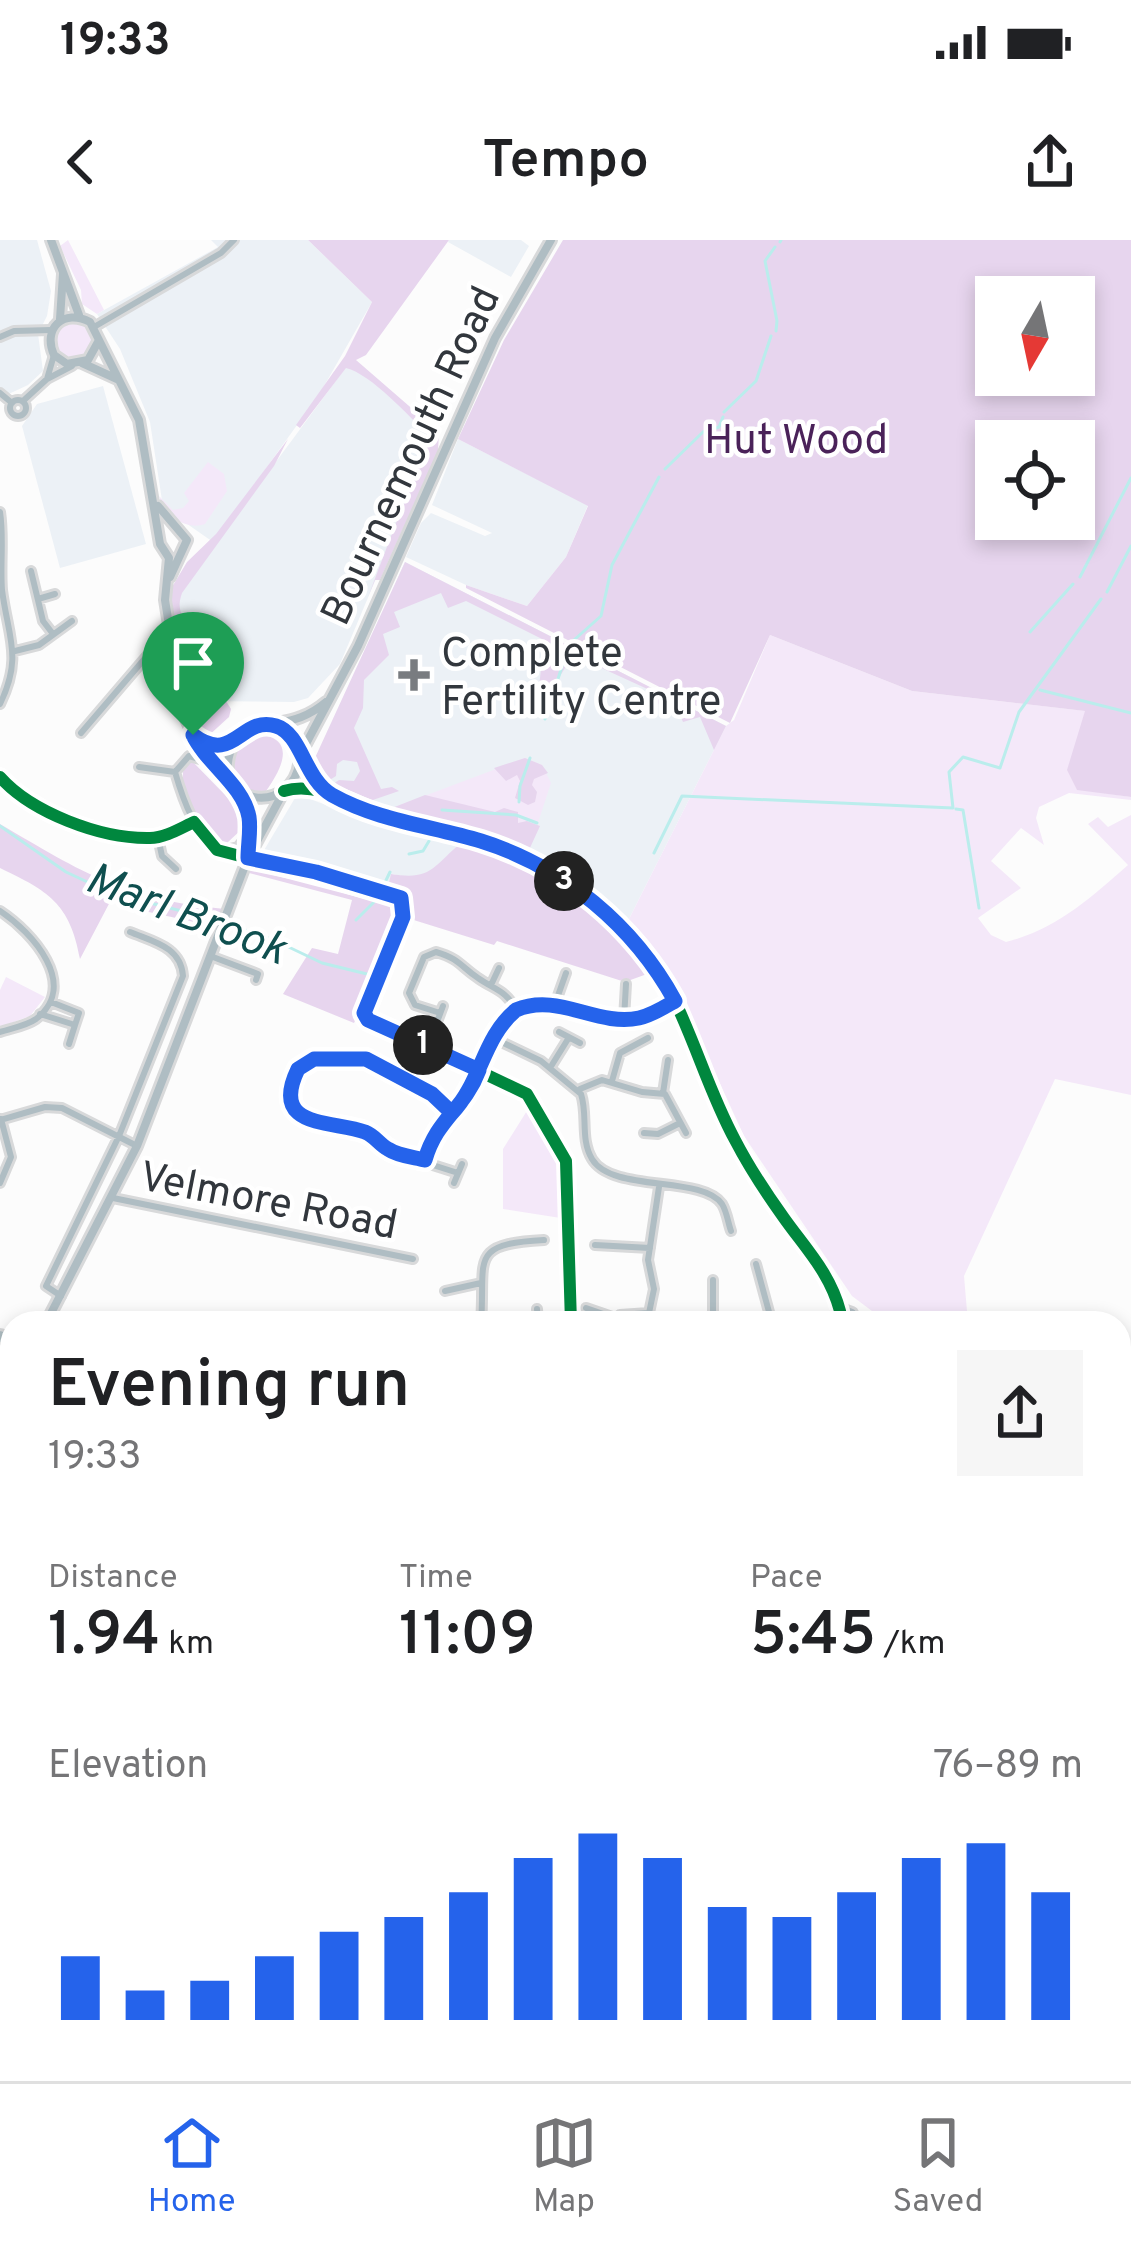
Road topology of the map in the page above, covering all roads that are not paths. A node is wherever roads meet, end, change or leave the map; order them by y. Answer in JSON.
{"nodes":[{"id":1,"x":51,"y":240,"type":"edge"},
{"id":2,"x":234,"y":240,"type":"edge"},
{"id":3,"x":551,"y":240,"type":"edge"},
{"id":4,"x":63,"y":274,"type":"junction"},
{"id":5,"x":79,"y":316,"type":"junction"},
{"id":6,"x":59,"y":320,"type":"junction"},
{"id":7,"x":94,"y":327,"type":"junction"},
{"id":8,"x":51,"y":330,"type":"junction"},
{"id":9,"x":31,"y":332,"type":"junction"},
{"id":10,"x":0,"y":338,"type":"edge"},
{"id":11,"x":98,"y":342,"type":"junction"},
{"id":12,"x":49,"y":344,"type":"junction"},
{"id":13,"x":53,"y":355,"type":"junction"},
{"id":14,"x":79,"y":364,"type":"junction"},
{"id":15,"x":46,"y":379,"type":"junction"},
{"id":16,"x":123,"y":383,"type":"junction"},
{"id":17,"x":0,"y":393,"type":"edge"},
{"id":18,"x":23,"y":401,"type":"junction"},
{"id":19,"x":12,"y":403,"type":"junction"},
{"id":20,"x":12,"y":414,"type":"junction"},
{"id":21,"x":0,"y":422,"type":"edge"},
{"id":22,"x":154,"y":500,"type":"junction"},
{"id":23,"x":0,"y":512,"type":"edge"},
{"id":24,"x":176,"y":528,"type":"junction"},
{"id":25,"x":161,"y":536,"type":"junction"},
{"id":26,"x":182,"y":552,"type":"junction"},
{"id":27,"x":168,"y":554,"type":"junction"},
{"id":28,"x":31,"y":571,"type":"dead end"},
{"id":29,"x":166,"y":584,"type":"junction"},
{"id":30,"x":55,"y":595,"type":"dead end"},
{"id":31,"x":38,"y":599,"type":"junction"},
{"id":32,"x":72,"y":621,"type":"dead end"},
{"id":33,"x":53,"y":634,"type":"junction"},
{"id":34,"x":170,"y":638,"type":"junction"},
{"id":35,"x":15,"y":651,"type":"junction"},
{"id":36,"x":329,"y":699,"type":"junction"},
{"id":37,"x":0,"y":704,"type":"edge"},
{"id":38,"x":276,"y":726,"type":"junction"},
{"id":39,"x":82,"y":728,"type":"dead end"},
{"id":40,"x":193,"y":735,"type":"junction"},
{"id":41,"x":235,"y":741,"type":"junction"},
{"id":42,"x":300,"y":757,"type":"junction"},
{"id":43,"x":210,"y":763,"type":"junction"},
{"id":44,"x":139,"y":766,"type":"dead end"},
{"id":45,"x":175,"y":772,"type":"junction"},
{"id":46,"x":234,"y":787,"type":"junction"},
{"id":47,"x":286,"y":790,"type":"junction"},
{"id":48,"x":328,"y":793,"type":"junction"},
{"id":49,"x":39,"y":804,"type":"dead end"},
{"id":50,"x":194,"y":822,"type":"junction"},
{"id":51,"x":249,"y":834,"type":"junction"},
{"id":52,"x":158,"y":838,"type":"junction"},
{"id":53,"x":248,"y":858,"type":"junction"},
{"id":54,"x":170,"y":867,"type":"dead end"},
{"id":55,"x":0,"y":911,"type":"edge"},
{"id":56,"x":130,"y":932,"type":"dead end"},
{"id":57,"x":213,"y":957,"type":"junction"},
{"id":58,"x":499,"y":968,"type":"dead end"},
{"id":59,"x":566,"y":974,"type":"dead end"},
{"id":60,"x":256,"y":980,"type":"dead end"},
{"id":61,"x":547,"y":984,"type":"dead end"},
{"id":62,"x":626,"y":984,"type":"dead end"},
{"id":63,"x":491,"y":985,"type":"junction"},
{"id":64,"x":560,"y":988,"type":"junction"},
{"id":65,"x":675,"y":1001,"type":"junction"},
{"id":66,"x":51,"y":1002,"type":"junction"},
{"id":67,"x":555,"y":1004,"type":"junction"},
{"id":68,"x":516,"y":1010,"type":"junction"},
{"id":69,"x":40,"y":1014,"type":"junction"},
{"id":70,"x":440,"y":1014,"type":"dead end"},
{"id":71,"x":624,"y":1019,"type":"junction"},
{"id":72,"x":75,"y":1025,"type":"junction"},
{"id":73,"x":0,"y":1032,"type":"edge"},
{"id":74,"x":560,"y":1032,"type":"dead end"},
{"id":75,"x":493,"y":1038,"type":"junction"},
{"id":76,"x":648,"y":1038,"type":"dead end"},
{"id":77,"x":568,"y":1039,"type":"junction"},
{"id":78,"x":580,"y":1043,"type":"dead end"},
{"id":79,"x":69,"y":1044,"type":"dead end"},
{"id":80,"x":610,"y":1046,"type":"dead end"},
{"id":81,"x":620,"y":1052,"type":"junction"},
{"id":82,"x":668,"y":1060,"type":"dead end"},
{"id":83,"x":550,"y":1068,"type":"junction"},
{"id":84,"x":612,"y":1081,"type":"junction"},
{"id":85,"x":579,"y":1090,"type":"junction"},
{"id":86,"x":663,"y":1093,"type":"junction"},
{"id":87,"x":452,"y":1113,"type":"junction"},
{"id":88,"x":0,"y":1119,"type":"edge"},
{"id":89,"x":681,"y":1123,"type":"junction"},
{"id":90,"x":644,"y":1132,"type":"dead end"},
{"id":91,"x":686,"y":1133,"type":"dead end"},
{"id":92,"x":119,"y":1136,"type":"junction"},
{"id":93,"x":137,"y":1146,"type":"junction"},
{"id":94,"x":425,"y":1160,"type":"junction"},
{"id":95,"x":0,"y":1183,"type":"edge"},
{"id":96,"x":454,"y":1183,"type":"dead end"},
{"id":97,"x":659,"y":1187,"type":"junction"},
{"id":98,"x":113,"y":1198,"type":"junction"},
{"id":99,"x":714,"y":1228,"type":"dead end"},
{"id":100,"x":544,"y":1240,"type":"dead end"},
{"id":101,"x":601,"y":1242,"type":"dead end"},
{"id":102,"x":650,"y":1248,"type":"junction"},
{"id":103,"x":413,"y":1259,"type":"dead end"},
{"id":104,"x":756,"y":1264,"type":"dead end"},
{"id":105,"x":713,"y":1280,"type":"dead end"},
{"id":106,"x":481,"y":1283,"type":"junction"},
{"id":107,"x":445,"y":1291,"type":"dead end"},
{"id":108,"x":61,"y":1296,"type":"junction"},
{"id":109,"x":711,"y":1296,"type":"junction"},
{"id":110,"x":723,"y":1298,"type":"dead end"},
{"id":111,"x":607,"y":1300,"type":"dead end"},
{"id":112,"x":586,"y":1308,"type":"dead end"},
{"id":113,"x":782,"y":1309,"type":"dead end"},
{"id":114,"x":770,"y":1310,"type":"joint"},
{"id":115,"x":53,"y":1311,"type":"edge"},
{"id":116,"x":481,"y":1311,"type":"edge"},
{"id":117,"x":600,"y":1311,"type":"edge"},
{"id":118,"x":604,"y":1311,"type":"edge"},
{"id":119,"x":649,"y":1311,"type":"edge"},
{"id":120,"x":712,"y":1311,"type":"edge"},
{"id":121,"x":841,"y":1311,"type":"edge"}],
"edges":[{"from":1,"to":4,"type":"street"},
{"from":2,"to":7,"type":"street"},
{"from":3,"to":36,"type":"street","name":"Bournemouth Road"},
{"from":4,"to":5,"type":"street"},
{"from":4,"to":6,"type":"street"},
{"from":5,"to":6,"type":"street"},
{"from":5,"to":7,"type":"street"},
{"from":6,"to":8,"type":"street"},
{"from":7,"to":11,"type":"street"},
{"from":8,"to":9,"type":"street"},
{"from":8,"to":12,"type":"street"},
{"from":9,"to":10,"type":"street"},
{"from":9,"to":12,"type":"street"},
{"from":11,"to":14,"type":"street"},
{"from":11,"to":16,"type":"street"},
{"from":12,"to":13,"type":"street"},
{"from":13,"to":14,"type":"street"},
{"from":13,"to":15,"type":"street"},
{"from":14,"to":15,"type":"street"},
{"from":14,"to":16,"type":"street"},
{"from":15,"to":18,"type":"street"},
{"from":16,"to":22,"type":"street"},
{"from":17,"to":19,"type":"street"},
{"from":18,"to":19,"type":"street"},
{"from":18,"to":20,"type":"street"},
{"from":19,"to":20,"type":"street"},
{"from":20,"to":21,"type":"street"},
{"from":22,"to":24,"type":"street"},
{"from":22,"to":25,"type":"street"},
{"from":23,"to":35,"type":"street"},
{"from":24,"to":25,"type":"street"},
{"from":24,"to":26,"type":"street"},
{"from":25,"to":27,"type":"street"},
{"from":26,"to":27,"type":"street"},
{"from":26,"to":29,"type":"street"},
{"from":27,"to":29,"type":"street"},
{"from":28,"to":31,"type":"street"},
{"from":29,"to":34,"type":"street"},
{"from":30,"to":31,"type":"street"},
{"from":31,"to":33,"type":"street"},
{"from":32,"to":33,"type":"street"},
{"from":33,"to":35,"type":"street"},
{"from":34,"to":39,"type":"street"},
{"from":34,"to":40,"type":"street"},
{"from":35,"to":37,"type":"street"},
{"from":36,"to":38,"type":"street"},
{"from":36,"to":42,"type":"street","name":"Bournemouth Road"},
{"from":38,"to":41,"type":"street"},
{"from":38,"to":42,"type":"street"},
{"from":40,"to":41,"type":"street"},
{"from":40,"to":43,"type":"street"},
{"from":41,"to":46,"type":"street"},
{"from":42,"to":47,"type":"street"},
{"from":42,"to":48,"type":"street"},
{"from":43,"to":45,"type":"street"},
{"from":43,"to":46,"type":"street"},
{"from":44,"to":45,"type":"street"},
{"from":45,"to":50,"type":"street"},
{"from":46,"to":47,"type":"street"},
{"from":46,"to":51,"type":"street"},
{"from":47,"to":48,"type":"street"},
{"from":47,"to":53,"type":"street"},
{"from":48,"to":65,"type":"street"},
{"from":49,"to":52,"type":"street"},
{"from":50,"to":51,"type":"street"},
{"from":50,"to":52,"type":"street"},
{"from":51,"to":53,"type":"street"},
{"from":52,"to":54,"type":"street"},
{"from":53,"to":57,"type":"street"},
{"from":55,"to":66,"type":"street"},
{"from":56,"to":92,"type":"street"},
{"from":57,"to":60,"type":"street"},
{"from":57,"to":93,"type":"street"},
{"from":58,"to":63,"type":"street"},
{"from":59,"to":64,"type":"street"},
{"from":61,"to":64,"type":"street"},
{"from":62,"to":71,"type":"street"},
{"from":63,"to":68,"type":"street"},
{"from":63,"to":70,"type":"street"},
{"from":64,"to":67,"type":"street"},
{"from":65,"to":71,"type":"street"},
{"from":65,"to":121,"type":"street"},
{"from":66,"to":69,"type":"street"},
{"from":66,"to":72,"type":"street"},
{"from":67,"to":68,"type":"street"},
{"from":67,"to":71,"type":"street"},
{"from":68,"to":75,"type":"street"},
{"from":69,"to":72,"type":"street"},
{"from":69,"to":73,"type":"street"},
{"from":72,"to":79,"type":"street"},
{"from":74,"to":77,"type":"street"},
{"from":75,"to":83,"type":"street"},
{"from":75,"to":87,"type":"street"},
{"from":76,"to":81,"type":"street"},
{"from":77,"to":78,"type":"street"},
{"from":77,"to":83,"type":"street"},
{"from":80,"to":81,"type":"street"},
{"from":81,"to":84,"type":"street"},
{"from":82,"to":86,"type":"street"},
{"from":83,"to":85,"type":"street"},
{"from":84,"to":85,"type":"street"},
{"from":84,"to":86,"type":"street"},
{"from":85,"to":97,"type":"street"},
{"from":86,"to":89,"type":"street"},
{"from":87,"to":94,"type":"street"},
{"from":87,"to":94,"type":"street"},
{"from":88,"to":92,"type":"street"},
{"from":88,"to":95,"type":"street"},
{"from":89,"to":90,"type":"street"},
{"from":89,"to":91,"type":"street"},
{"from":92,"to":93,"type":"street"},
{"from":92,"to":108,"type":"street"},
{"from":93,"to":98,"type":"street"},
{"from":94,"to":96,"type":"street"},
{"from":97,"to":99,"type":"street"},
{"from":97,"to":102,"type":"street"},
{"from":98,"to":103,"type":"street","name":"Velmore Road"},
{"from":98,"to":108,"type":"street"},
{"from":100,"to":106,"type":"street"},
{"from":101,"to":102,"type":"street"},
{"from":102,"to":119,"type":"street"},
{"from":104,"to":114,"type":"street"},
{"from":105,"to":109,"type":"street"},
{"from":106,"to":107,"type":"street"},
{"from":106,"to":116,"type":"street"},
{"from":108,"to":115,"type":"street"},
{"from":109,"to":110,"type":"street"},
{"from":109,"to":120,"type":"street"},
{"from":111,"to":118,"type":"street"},
{"from":112,"to":117,"type":"street"},
{"from":113,"to":114,"type":"street"}]}
